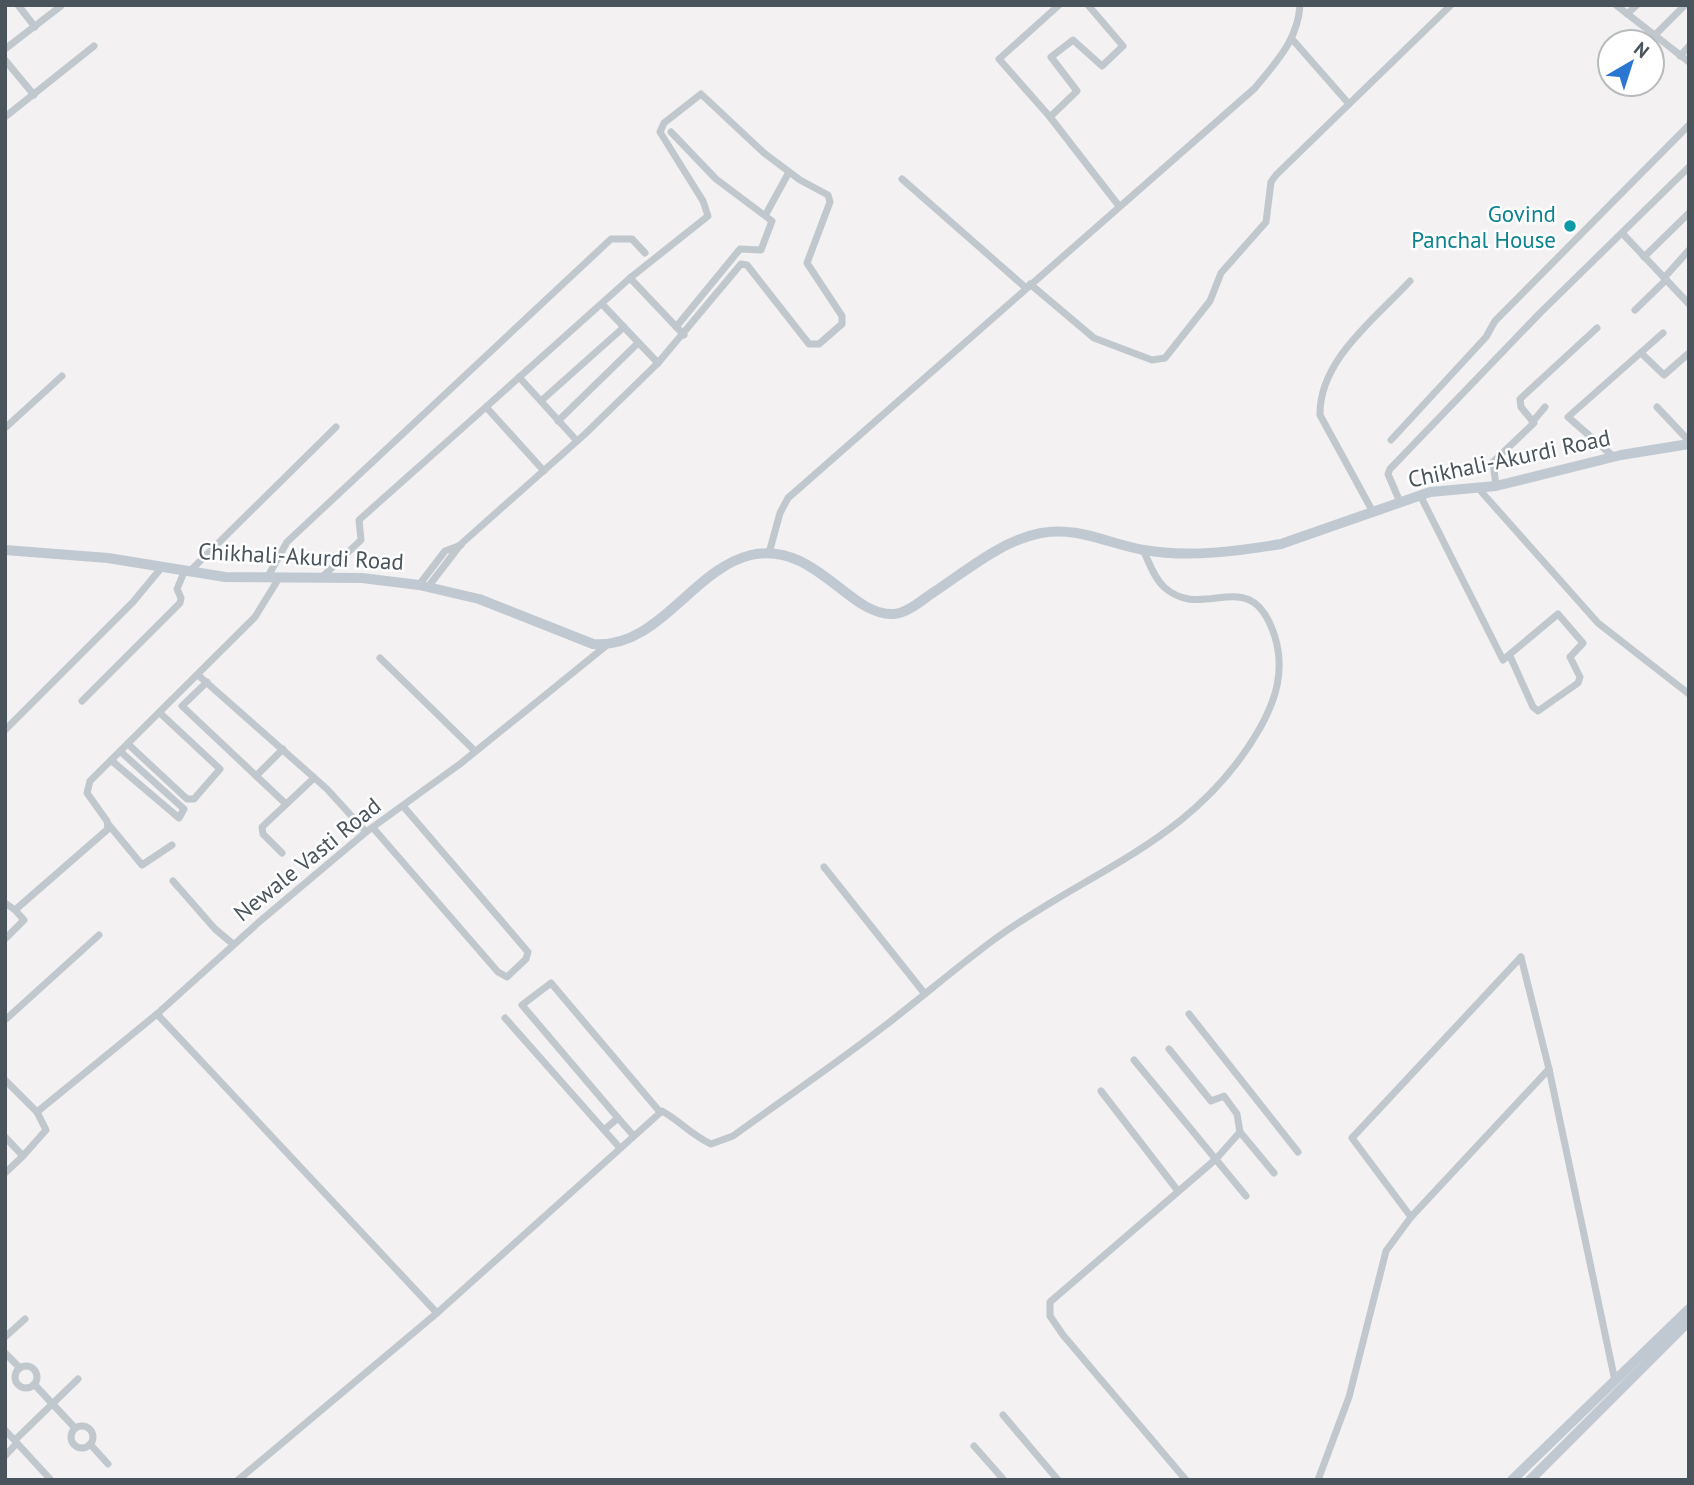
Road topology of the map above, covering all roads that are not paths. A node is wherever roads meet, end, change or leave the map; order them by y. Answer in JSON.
{"nodes":[{"id":1,"x":18,"y":5,"type":"edge"},
{"id":2,"x":1059,"y":5,"type":"edge"},
{"id":3,"x":1088,"y":5,"type":"edge"},
{"id":4,"x":1300,"y":5,"type":"edge"},
{"id":5,"x":1451,"y":5,"type":"edge"},
{"id":6,"x":1616,"y":5,"type":"edge"},
{"id":7,"x":1637,"y":5,"type":"edge"},
{"id":8,"x":1685,"y":5,"type":"edge"},
{"id":9,"x":61,"y":6,"type":"edge"},
{"id":10,"x":1627,"y":15,"type":"junction"},
{"id":11,"x":35,"y":27,"type":"junction"},
{"id":12,"x":1644,"y":28,"type":"edge"},
{"id":13,"x":1662,"y":28,"type":"edge"},
{"id":14,"x":1292,"y":39,"type":"junction"},
{"id":15,"x":1666,"y":45,"type":"edge"},
{"id":16,"x":94,"y":46,"type":"dead end"},
{"id":17,"x":1689,"y":46,"type":"edge"},
{"id":18,"x":5,"y":49,"type":"edge"},
{"id":19,"x":1680,"y":56,"type":"junction"},
{"id":20,"x":5,"y":60,"type":"edge"},
{"id":21,"x":1689,"y":62,"type":"edge"},
{"id":22,"x":34,"y":94,"type":"junction"},
{"id":23,"x":1349,"y":104,"type":"junction"},
{"id":24,"x":5,"y":117,"type":"edge"},
{"id":25,"x":1050,"y":117,"type":"junction"},
{"id":26,"x":1689,"y":125,"type":"edge"},
{"id":27,"x":671,"y":132,"type":"dead end"},
{"id":28,"x":1689,"y":167,"type":"edge"},
{"id":29,"x":789,"y":172,"type":"junction"},
{"id":30,"x":902,"y":180,"type":"dead end"},
{"id":31,"x":1119,"y":206,"type":"junction"},
{"id":32,"x":1689,"y":213,"type":"edge"},
{"id":33,"x":766,"y":214,"type":"junction"},
{"id":34,"x":1622,"y":233,"type":"junction"},
{"id":35,"x":1689,"y":250,"type":"edge"},
{"id":36,"x":645,"y":253,"type":"dead end"},
{"id":37,"x":1644,"y":257,"type":"junction"},
{"id":38,"x":630,"y":278,"type":"junction"},
{"id":39,"x":1665,"y":279,"type":"junction"},
{"id":40,"x":1410,"y":281,"type":"dead end"},
{"id":41,"x":1028,"y":286,"type":"junction"},
{"id":42,"x":602,"y":304,"type":"junction"},
{"id":43,"x":1689,"y":304,"type":"edge"},
{"id":44,"x":1635,"y":310,"type":"dead end"},
{"id":45,"x":624,"y":327,"type":"junction"},
{"id":46,"x":676,"y":327,"type":"junction"},
{"id":47,"x":1597,"y":328,"type":"dead end"},
{"id":48,"x":1663,"y":333,"type":"dead end"},
{"id":49,"x":684,"y":335,"type":"junction"},
{"id":50,"x":638,"y":343,"type":"junction"},
{"id":51,"x":1641,"y":353,"type":"junction"},
{"id":52,"x":1689,"y":353,"type":"edge"},
{"id":53,"x":657,"y":363,"type":"junction"},
{"id":54,"x":62,"y":376,"type":"dead end"},
{"id":55,"x":519,"y":377,"type":"junction"},
{"id":56,"x":541,"y":401,"type":"junction"},
{"id":57,"x":486,"y":407,"type":"junction"},
{"id":58,"x":1657,"y":407,"type":"dead end"},
{"id":59,"x":1545,"y":408,"type":"dead end"},
{"id":60,"x":1534,"y":420,"type":"junction"},
{"id":61,"x":558,"y":421,"type":"junction"},
{"id":62,"x":336,"y":427,"type":"dead end"},
{"id":63,"x":5,"y":428,"type":"edge"},
{"id":64,"x":1391,"y":440,"type":"dead end"},
{"id":65,"x":577,"y":441,"type":"junction"},
{"id":66,"x":1689,"y":442,"type":"edge"},
{"id":67,"x":1614,"y":457,"type":"junction"},
{"id":68,"x":544,"y":471,"type":"junction"},
{"id":69,"x":1496,"y":486,"type":"junction"},
{"id":70,"x":1478,"y":488,"type":"junction"},
{"id":71,"x":1420,"y":495,"type":"junction"},
{"id":72,"x":1400,"y":502,"type":"junction"},
{"id":73,"x":1373,"y":512,"type":"junction"},
{"id":74,"x":5,"y":550,"type":"edge"},
{"id":75,"x":1143,"y":550,"type":"junction"},
{"id":76,"x":769,"y":553,"type":"junction"},
{"id":77,"x":162,"y":566,"type":"junction"},
{"id":78,"x":188,"y":571,"type":"junction"},
{"id":79,"x":279,"y":578,"type":"junction"},
{"id":80,"x":320,"y":578,"type":"junction"},
{"id":81,"x":266,"y":579,"type":"junction"},
{"id":82,"x":424,"y":586,"type":"junction"},
{"id":83,"x":607,"y":645,"type":"junction"},
{"id":84,"x":1510,"y":656,"type":"junction"},
{"id":85,"x":380,"y":658,"type":"dead end"},
{"id":86,"x":198,"y":675,"type":"junction"},
{"id":87,"x":207,"y":682,"type":"junction"},
{"id":88,"x":1689,"y":695,"type":"edge"},
{"id":89,"x":82,"y":701,"type":"dead end"},
{"id":90,"x":160,"y":713,"type":"junction"},
{"id":91,"x":5,"y":730,"type":"edge"},
{"id":92,"x":129,"y":745,"type":"junction"},
{"id":93,"x":283,"y":749,"type":"junction"},
{"id":94,"x":475,"y":751,"type":"junction"},
{"id":95,"x":121,"y":752,"type":"junction"},
{"id":96,"x":112,"y":761,"type":"junction"},
{"id":97,"x":256,"y":776,"type":"junction"},
{"id":98,"x":314,"y":778,"type":"junction"},
{"id":99,"x":286,"y":804,"type":"junction"},
{"id":100,"x":403,"y":806,"type":"junction"},
{"id":101,"x":109,"y":825,"type":"junction"},
{"id":102,"x":370,"y":830,"type":"junction"},
{"id":103,"x":172,"y":845,"type":"dead end"},
{"id":104,"x":282,"y":853,"type":"dead end"},
{"id":105,"x":824,"y":867,"type":"dead end"},
{"id":106,"x":173,"y":881,"type":"dead end"},
{"id":107,"x":5,"y":903,"type":"edge"},
{"id":108,"x":15,"y":911,"type":"junction"},
{"id":109,"x":99,"y":935,"type":"dead end"},
{"id":110,"x":5,"y":939,"type":"edge"},
{"id":111,"x":233,"y":944,"type":"junction"},
{"id":112,"x":925,"y":994,"type":"junction"},
{"id":113,"x":157,"y":1014,"type":"junction"},
{"id":114,"x":1189,"y":1014,"type":"dead end"},
{"id":115,"x":505,"y":1018,"type":"dead end"},
{"id":116,"x":5,"y":1020,"type":"edge"},
{"id":117,"x":1169,"y":1049,"type":"dead end"},
{"id":118,"x":1134,"y":1060,"type":"dead end"},
{"id":119,"x":1549,"y":1069,"type":"junction"},
{"id":120,"x":5,"y":1080,"type":"edge"},
{"id":121,"x":1101,"y":1091,"type":"dead end"},
{"id":122,"x":37,"y":1112,"type":"junction"},
{"id":123,"x":660,"y":1112,"type":"junction"},
{"id":124,"x":618,"y":1118,"type":"junction"},
{"id":125,"x":604,"y":1130,"type":"junction"},
{"id":126,"x":1240,"y":1132,"type":"junction"},
{"id":127,"x":633,"y":1135,"type":"junction"},
{"id":128,"x":5,"y":1137,"type":"edge"},
{"id":129,"x":620,"y":1148,"type":"junction"},
{"id":130,"x":1298,"y":1152,"type":"dead end"},
{"id":131,"x":23,"y":1156,"type":"junction"},
{"id":132,"x":1216,"y":1159,"type":"junction"},
{"id":133,"x":1274,"y":1172,"type":"dead end"},
{"id":134,"x":5,"y":1173,"type":"edge"},
{"id":135,"x":1178,"y":1191,"type":"junction"},
{"id":136,"x":1246,"y":1196,"type":"dead end"},
{"id":137,"x":1411,"y":1217,"type":"junction"},
{"id":138,"x":1689,"y":1309,"type":"edge"},
{"id":139,"x":436,"y":1313,"type":"junction"},
{"id":140,"x":25,"y":1319,"type":"dead end"},
{"id":141,"x":1689,"y":1321,"type":"edge"},
{"id":142,"x":5,"y":1337,"type":"edge"},
{"id":143,"x":5,"y":1353,"type":"edge"},
{"id":144,"x":20,"y":1368,"type":"junction"},
{"id":145,"x":78,"y":1379,"type":"dead end"},
{"id":146,"x":1615,"y":1381,"type":"junction"},
{"id":147,"x":34,"y":1384,"type":"junction"},
{"id":148,"x":52,"y":1405,"type":"junction"},
{"id":149,"x":1003,"y":1415,"type":"dead end"},
{"id":150,"x":75,"y":1428,"type":"junction"},
{"id":151,"x":5,"y":1430,"type":"edge"},
{"id":152,"x":16,"y":1442,"type":"junction"},
{"id":153,"x":90,"y":1444,"type":"junction"},
{"id":154,"x":974,"y":1446,"type":"dead end"},
{"id":155,"x":5,"y":1456,"type":"edge"},
{"id":156,"x":108,"y":1464,"type":"dead end"},
{"id":157,"x":49,"y":1479,"type":"edge"},
{"id":158,"x":238,"y":1480,"type":"edge"},
{"id":159,"x":1004,"y":1480,"type":"edge"},
{"id":160,"x":1058,"y":1480,"type":"edge"},
{"id":161,"x":1186,"y":1480,"type":"edge"},
{"id":162,"x":1318,"y":1480,"type":"edge"},
{"id":163,"x":1512,"y":1480,"type":"edge"},
{"id":164,"x":1530,"y":1480,"type":"edge"}],
"edges":[{"from":1,"to":11,"type":"street"},
{"from":2,"to":25,"type":"street"},
{"from":3,"to":25,"type":"street"},
{"from":4,"to":14,"type":"street"},
{"from":5,"to":23,"type":"street"},
{"from":6,"to":10,"type":"street"},
{"from":7,"to":10,"type":"street"},
{"from":8,"to":13,"type":"street"},
{"from":9,"to":11,"type":"street"},
{"from":10,"to":12,"type":"street"},
{"from":11,"to":18,"type":"street"},
{"from":14,"to":23,"type":"street"},
{"from":14,"to":31,"type":"street"},
{"from":15,"to":19,"type":"street"},
{"from":16,"to":22,"type":"street"},
{"from":17,"to":19,"type":"street"},
{"from":19,"to":21,"type":"street"},
{"from":20,"to":22,"type":"street"},
{"from":22,"to":24,"type":"street"},
{"from":23,"to":41,"type":"street"},
{"from":25,"to":31,"type":"street"},
{"from":26,"to":64,"type":"street"},
{"from":27,"to":33,"type":"street"},
{"from":28,"to":34,"type":"street"},
{"from":29,"to":33,"type":"street"},
{"from":29,"to":38,"type":"street"},
{"from":29,"to":49,"type":"street"},
{"from":30,"to":41,"type":"street"},
{"from":31,"to":41,"type":"street"},
{"from":32,"to":37,"type":"street"},
{"from":33,"to":46,"type":"street"},
{"from":34,"to":37,"type":"street"},
{"from":34,"to":72,"type":"street"},
{"from":35,"to":39,"type":"street"},
{"from":36,"to":81,"type":"street"},
{"from":37,"to":39,"type":"street"},
{"from":38,"to":42,"type":"street"},
{"from":38,"to":46,"type":"street"},
{"from":39,"to":43,"type":"street"},
{"from":39,"to":44,"type":"street"},
{"from":40,"to":73,"type":"street"},
{"from":41,"to":76,"type":"street"},
{"from":42,"to":45,"type":"street"},
{"from":42,"to":55,"type":"street"},
{"from":45,"to":50,"type":"street"},
{"from":45,"to":56,"type":"street"},
{"from":46,"to":49,"type":"street"},
{"from":47,"to":60,"type":"street"},
{"from":48,"to":51,"type":"street"},
{"from":49,"to":53,"type":"street"},
{"from":50,"to":53,"type":"street"},
{"from":50,"to":61,"type":"street"},
{"from":51,"to":52,"type":"street"},
{"from":51,"to":67,"type":"street"},
{"from":53,"to":65,"type":"street"},
{"from":54,"to":63,"type":"street"},
{"from":55,"to":56,"type":"street"},
{"from":55,"to":57,"type":"street"},
{"from":56,"to":61,"type":"street"},
{"from":57,"to":68,"type":"street"},
{"from":57,"to":80,"type":"street"},
{"from":58,"to":66,"type":"street"},
{"from":59,"to":60,"type":"street"},
{"from":60,"to":69,"type":"street"},
{"from":61,"to":65,"type":"street"},
{"from":62,"to":78,"type":"street"},
{"from":65,"to":68,"type":"street"},
{"from":66,"to":67,"type":"main road","name":"Chikhali-Akurdi Road"},
{"from":67,"to":69,"type":"main road","name":"Chikhali-Akurdi Road"},
{"from":68,"to":82,"type":"street"},
{"from":69,"to":70,"type":"main road","name":"Chikhali-Akurdi Road"},
{"from":70,"to":71,"type":"main road","name":"Chikhali-Akurdi Road"},
{"from":70,"to":88,"type":"street"},
{"from":71,"to":72,"type":"main road","name":"Chikhali-Akurdi Road"},
{"from":71,"to":84,"type":"street"},
{"from":72,"to":73,"type":"main road","name":"Chikhali-Akurdi Road"},
{"from":73,"to":75,"type":"main road","name":"Chikhali-Akurdi Road"},
{"from":74,"to":77,"type":"main road","name":"Chikhali-Akurdi Road"},
{"from":75,"to":76,"type":"main road"},
{"from":75,"to":112,"type":"street"},
{"from":76,"to":83,"type":"main road"},
{"from":77,"to":78,"type":"main road","name":"Chikhali-Akurdi Road"},
{"from":77,"to":91,"type":"street"},
{"from":78,"to":81,"type":"main road","name":"Chikhali-Akurdi Road"},
{"from":78,"to":89,"type":"street"},
{"from":79,"to":80,"type":"main road","name":"Chikhali-Akurdi Road"},
{"from":79,"to":81,"type":"main road","name":"Chikhali-Akurdi Road"},
{"from":79,"to":86,"type":"street"},
{"from":80,"to":82,"type":"main road","name":"Chikhali-Akurdi Road"},
{"from":82,"to":83,"type":"main road","name":"Chikhali-Akurdi Road"},
{"from":83,"to":94,"type":"street","name":"Newale Vasti Road"},
{"from":84,"to":84,"type":"street"},
{"from":85,"to":94,"type":"street"},
{"from":86,"to":87,"type":"street"},
{"from":86,"to":90,"type":"street"},
{"from":87,"to":93,"type":"street"},
{"from":87,"to":97,"type":"street"},
{"from":90,"to":92,"type":"street"},
{"from":90,"to":92,"type":"street"},
{"from":92,"to":95,"type":"street"},
{"from":93,"to":97,"type":"street"},
{"from":93,"to":98,"type":"street"},
{"from":94,"to":100,"type":"street","name":"Newale Vasti Road"},
{"from":95,"to":96,"type":"street"},
{"from":95,"to":96,"type":"street"},
{"from":96,"to":101,"type":"street"},
{"from":97,"to":99,"type":"street"},
{"from":98,"to":99,"type":"street"},
{"from":98,"to":102,"type":"street"},
{"from":99,"to":104,"type":"street"},
{"from":100,"to":102,"type":"street","name":"Newale Vasti Road"},
{"from":100,"to":102,"type":"street"},
{"from":101,"to":103,"type":"street"},
{"from":101,"to":108,"type":"street"},
{"from":102,"to":111,"type":"street","name":"Newale Vasti Road"},
{"from":105,"to":112,"type":"street"},
{"from":106,"to":111,"type":"street"},
{"from":107,"to":108,"type":"street"},
{"from":108,"to":110,"type":"street"},
{"from":109,"to":116,"type":"street"},
{"from":111,"to":113,"type":"street","name":"Newale Vasti Road"},
{"from":112,"to":123,"type":"street"},
{"from":113,"to":122,"type":"street","name":"Newale Vasti Road"},
{"from":113,"to":139,"type":"street"},
{"from":114,"to":130,"type":"street"},
{"from":115,"to":125,"type":"street"},
{"from":117,"to":126,"type":"street"},
{"from":118,"to":132,"type":"street"},
{"from":119,"to":137,"type":"street"},
{"from":119,"to":137,"type":"street"},
{"from":119,"to":146,"type":"street"},
{"from":120,"to":122,"type":"street"},
{"from":121,"to":135,"type":"street"},
{"from":122,"to":131,"type":"street"},
{"from":123,"to":124,"type":"street"},
{"from":123,"to":127,"type":"street"},
{"from":124,"to":125,"type":"street"},
{"from":124,"to":127,"type":"street"},
{"from":125,"to":129,"type":"street"},
{"from":126,"to":132,"type":"street"},
{"from":126,"to":133,"type":"street"},
{"from":127,"to":129,"type":"street"},
{"from":128,"to":131,"type":"street"},
{"from":129,"to":139,"type":"street"},
{"from":131,"to":134,"type":"street"},
{"from":132,"to":135,"type":"street"},
{"from":132,"to":136,"type":"street"},
{"from":135,"to":161,"type":"street"},
{"from":137,"to":162,"type":"street"},
{"from":138,"to":146,"type":"main road"},
{"from":139,"to":158,"type":"street"},
{"from":140,"to":142,"type":"street"},
{"from":141,"to":164,"type":"main road"},
{"from":143,"to":144,"type":"street"},
{"from":144,"to":147,"type":"street"},
{"from":144,"to":147,"type":"street"},
{"from":145,"to":148,"type":"street"},
{"from":146,"to":163,"type":"main road"},
{"from":147,"to":148,"type":"street"},
{"from":148,"to":150,"type":"street"},
{"from":148,"to":152,"type":"street"},
{"from":149,"to":160,"type":"street"},
{"from":150,"to":153,"type":"street"},
{"from":150,"to":153,"type":"street"},
{"from":151,"to":152,"type":"street"},
{"from":152,"to":155,"type":"street"},
{"from":152,"to":157,"type":"street"},
{"from":153,"to":156,"type":"street"},
{"from":154,"to":159,"type":"street"}]}
